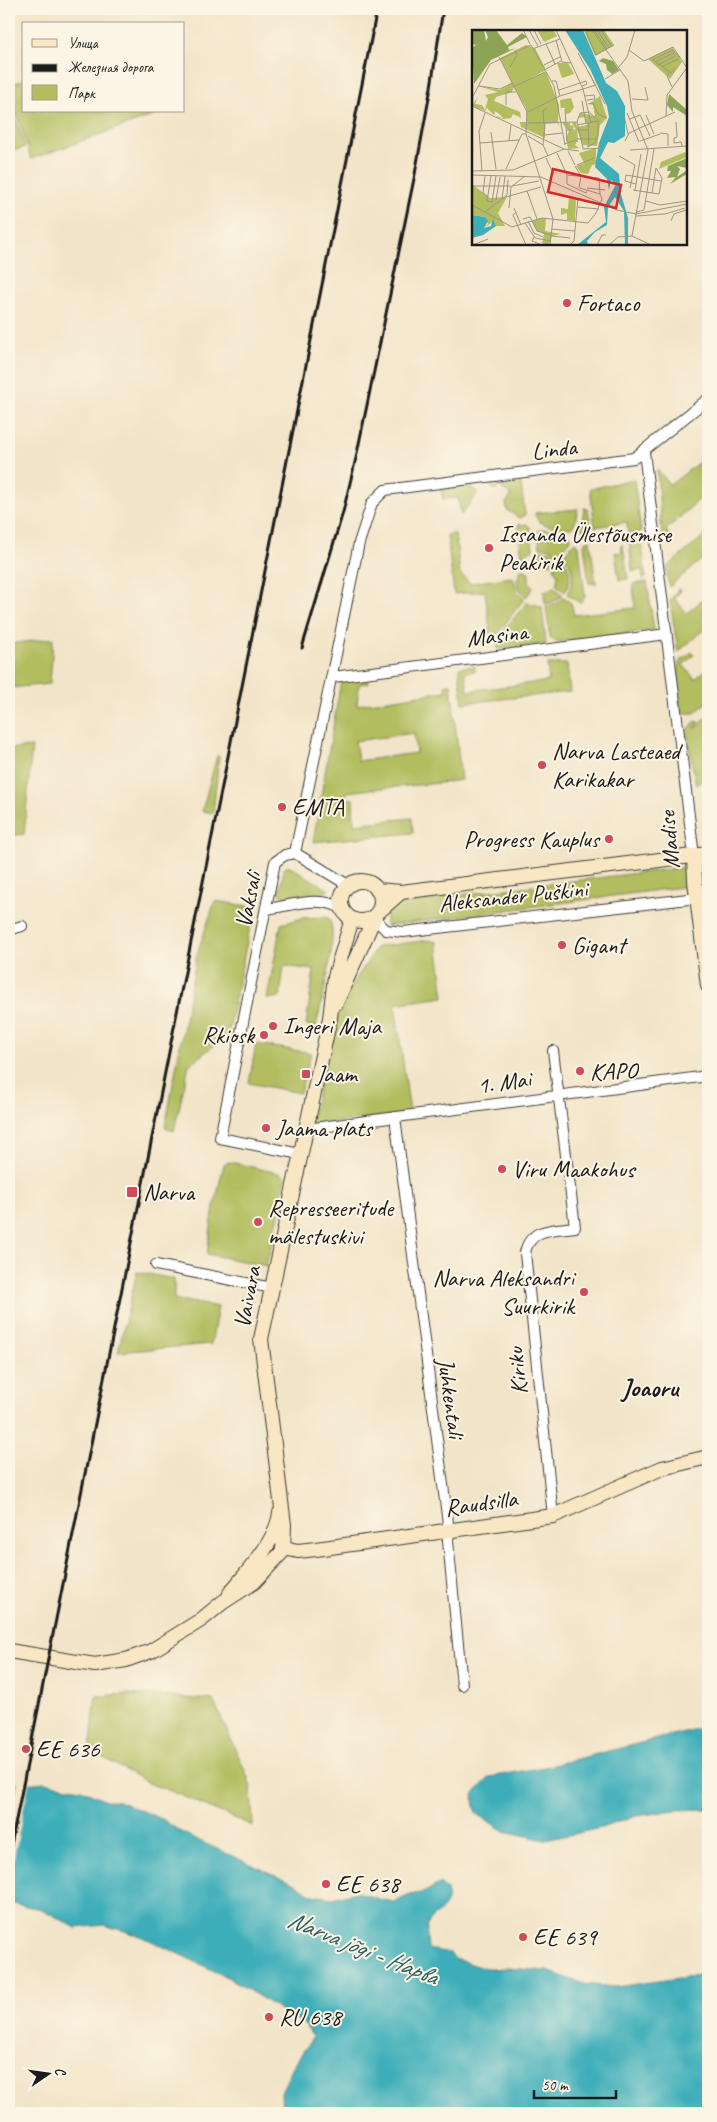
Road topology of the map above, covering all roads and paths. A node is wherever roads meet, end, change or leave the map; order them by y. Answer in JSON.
{"nodes":[{"id":1,"x":708,"y":399,"type":"edge"},
{"id":2,"x":644,"y":452,"type":"junction"},
{"id":3,"x":667,"y":634,"type":"junction"},
{"id":4,"x":333,"y":677,"type":"junction"},
{"id":5,"x":296,"y":853,"type":"junction"},
{"id":6,"x":701,"y":855,"type":"edge"},
{"id":7,"x":348,"y":885,"type":"junction"},
{"id":8,"x":377,"y":890,"type":"junction"},
{"id":9,"x":401,"y":892,"type":"junction"},
{"id":10,"x":697,"y":898,"type":"junction"},
{"id":11,"x":267,"y":908,"type":"junction"},
{"id":12,"x":347,"y":914,"type":"junction"},
{"id":13,"x":376,"y":914,"type":"junction"},
{"id":14,"x":22,"y":926,"type":"dead end"},
{"id":15,"x":9,"y":930,"type":"edge"},
{"id":16,"x":708,"y":986,"type":"edge"},
{"id":17,"x":330,"y":1018,"type":"junction"},
{"id":18,"x":553,"y":1051,"type":"dead end"},
{"id":19,"x":708,"y":1076,"type":"edge"},
{"id":20,"x":558,"y":1095,"type":"junction"},
{"id":21,"x":395,"y":1117,"type":"junction"},
{"id":22,"x":306,"y":1128,"type":"junction"},
{"id":23,"x":300,"y":1154,"type":"junction"},
{"id":24,"x":156,"y":1265,"type":"dead end"},
{"id":25,"x":272,"y":1288,"type":"junction"},
{"id":26,"x":708,"y":1457,"type":"edge"},
{"id":27,"x":281,"y":1500,"type":"junction"},
{"id":28,"x":553,"y":1516,"type":"junction"},
{"id":29,"x":449,"y":1531,"type":"junction"},
{"id":30,"x":267,"y":1543,"type":"junction"},
{"id":31,"x":283,"y":1549,"type":"junction"},
{"id":32,"x":223,"y":1602,"type":"junction"},
{"id":33,"x":9,"y":1652,"type":"edge"},
{"id":34,"x":462,"y":1686,"type":"dead end"}],
"edges":[{"from":1,"to":2,"type":"street","name":"Linda"},
{"from":2,"to":3,"type":"street","name":"Madise"},
{"from":2,"to":4,"type":"street","name":"Linda"},
{"from":3,"to":4,"type":"street","name":"Masina"},
{"from":3,"to":6,"type":"street","name":"Madise"},
{"from":4,"to":5,"type":"street"},
{"from":5,"to":7,"type":"street"},
{"from":5,"to":11,"type":"street","name":"Vaksali"},
{"from":6,"to":9,"type":"street","name":"Aleksander Puškini"},
{"from":6,"to":10,"type":"street","name":"Madise"},
{"from":7,"to":8,"type":"street"},
{"from":7,"to":12,"type":"street"},
{"from":8,"to":9,"type":"street","name":"Aleksander Puškini"},
{"from":8,"to":13,"type":"street"},
{"from":9,"to":13,"type":"street"},
{"from":10,"to":13,"type":"street","name":"Aleksander Puškini"},
{"from":10,"to":16,"type":"street","name":"Madise"},
{"from":11,"to":12,"type":"street"},
{"from":11,"to":23,"type":"street","name":"Vaksali"},
{"from":12,"to":13,"type":"street"},
{"from":12,"to":17,"type":"street","name":"Vaivara"},
{"from":13,"to":17,"type":"street","name":"Vaivara"},
{"from":14,"to":15,"type":"street"},
{"from":17,"to":22,"type":"street","name":"Vaivara"},
{"from":18,"to":20,"type":"street","name":"Kiriku"},
{"from":19,"to":20,"type":"street","name":"1. Mai"},
{"from":20,"to":21,"type":"street","name":"1. Mai"},
{"from":20,"to":28,"type":"street","name":"Kiriku"},
{"from":21,"to":22,"type":"street","name":"1. Mai"},
{"from":21,"to":29,"type":"street","name":"Juhkentali"},
{"from":22,"to":23,"type":"street","name":"Vaivara"},
{"from":23,"to":25,"type":"street","name":"Vaivara"},
{"from":24,"to":25,"type":"street"},
{"from":25,"to":27,"type":"street","name":"Vaivara"},
{"from":26,"to":28,"type":"street","name":"Raudsilla"},
{"from":27,"to":30,"type":"street","name":"Vaivara"},
{"from":27,"to":31,"type":"street","name":"Vaivara"},
{"from":28,"to":29,"type":"street","name":"Raudsilla"},
{"from":29,"to":31,"type":"street","name":"Raudsilla"},
{"from":29,"to":34,"type":"street","name":"Juhkentali"},
{"from":30,"to":31,"type":"street"},
{"from":30,"to":32,"type":"street","name":"Vaivara"},
{"from":31,"to":32,"type":"street"},
{"from":32,"to":33,"type":"street"}]}
